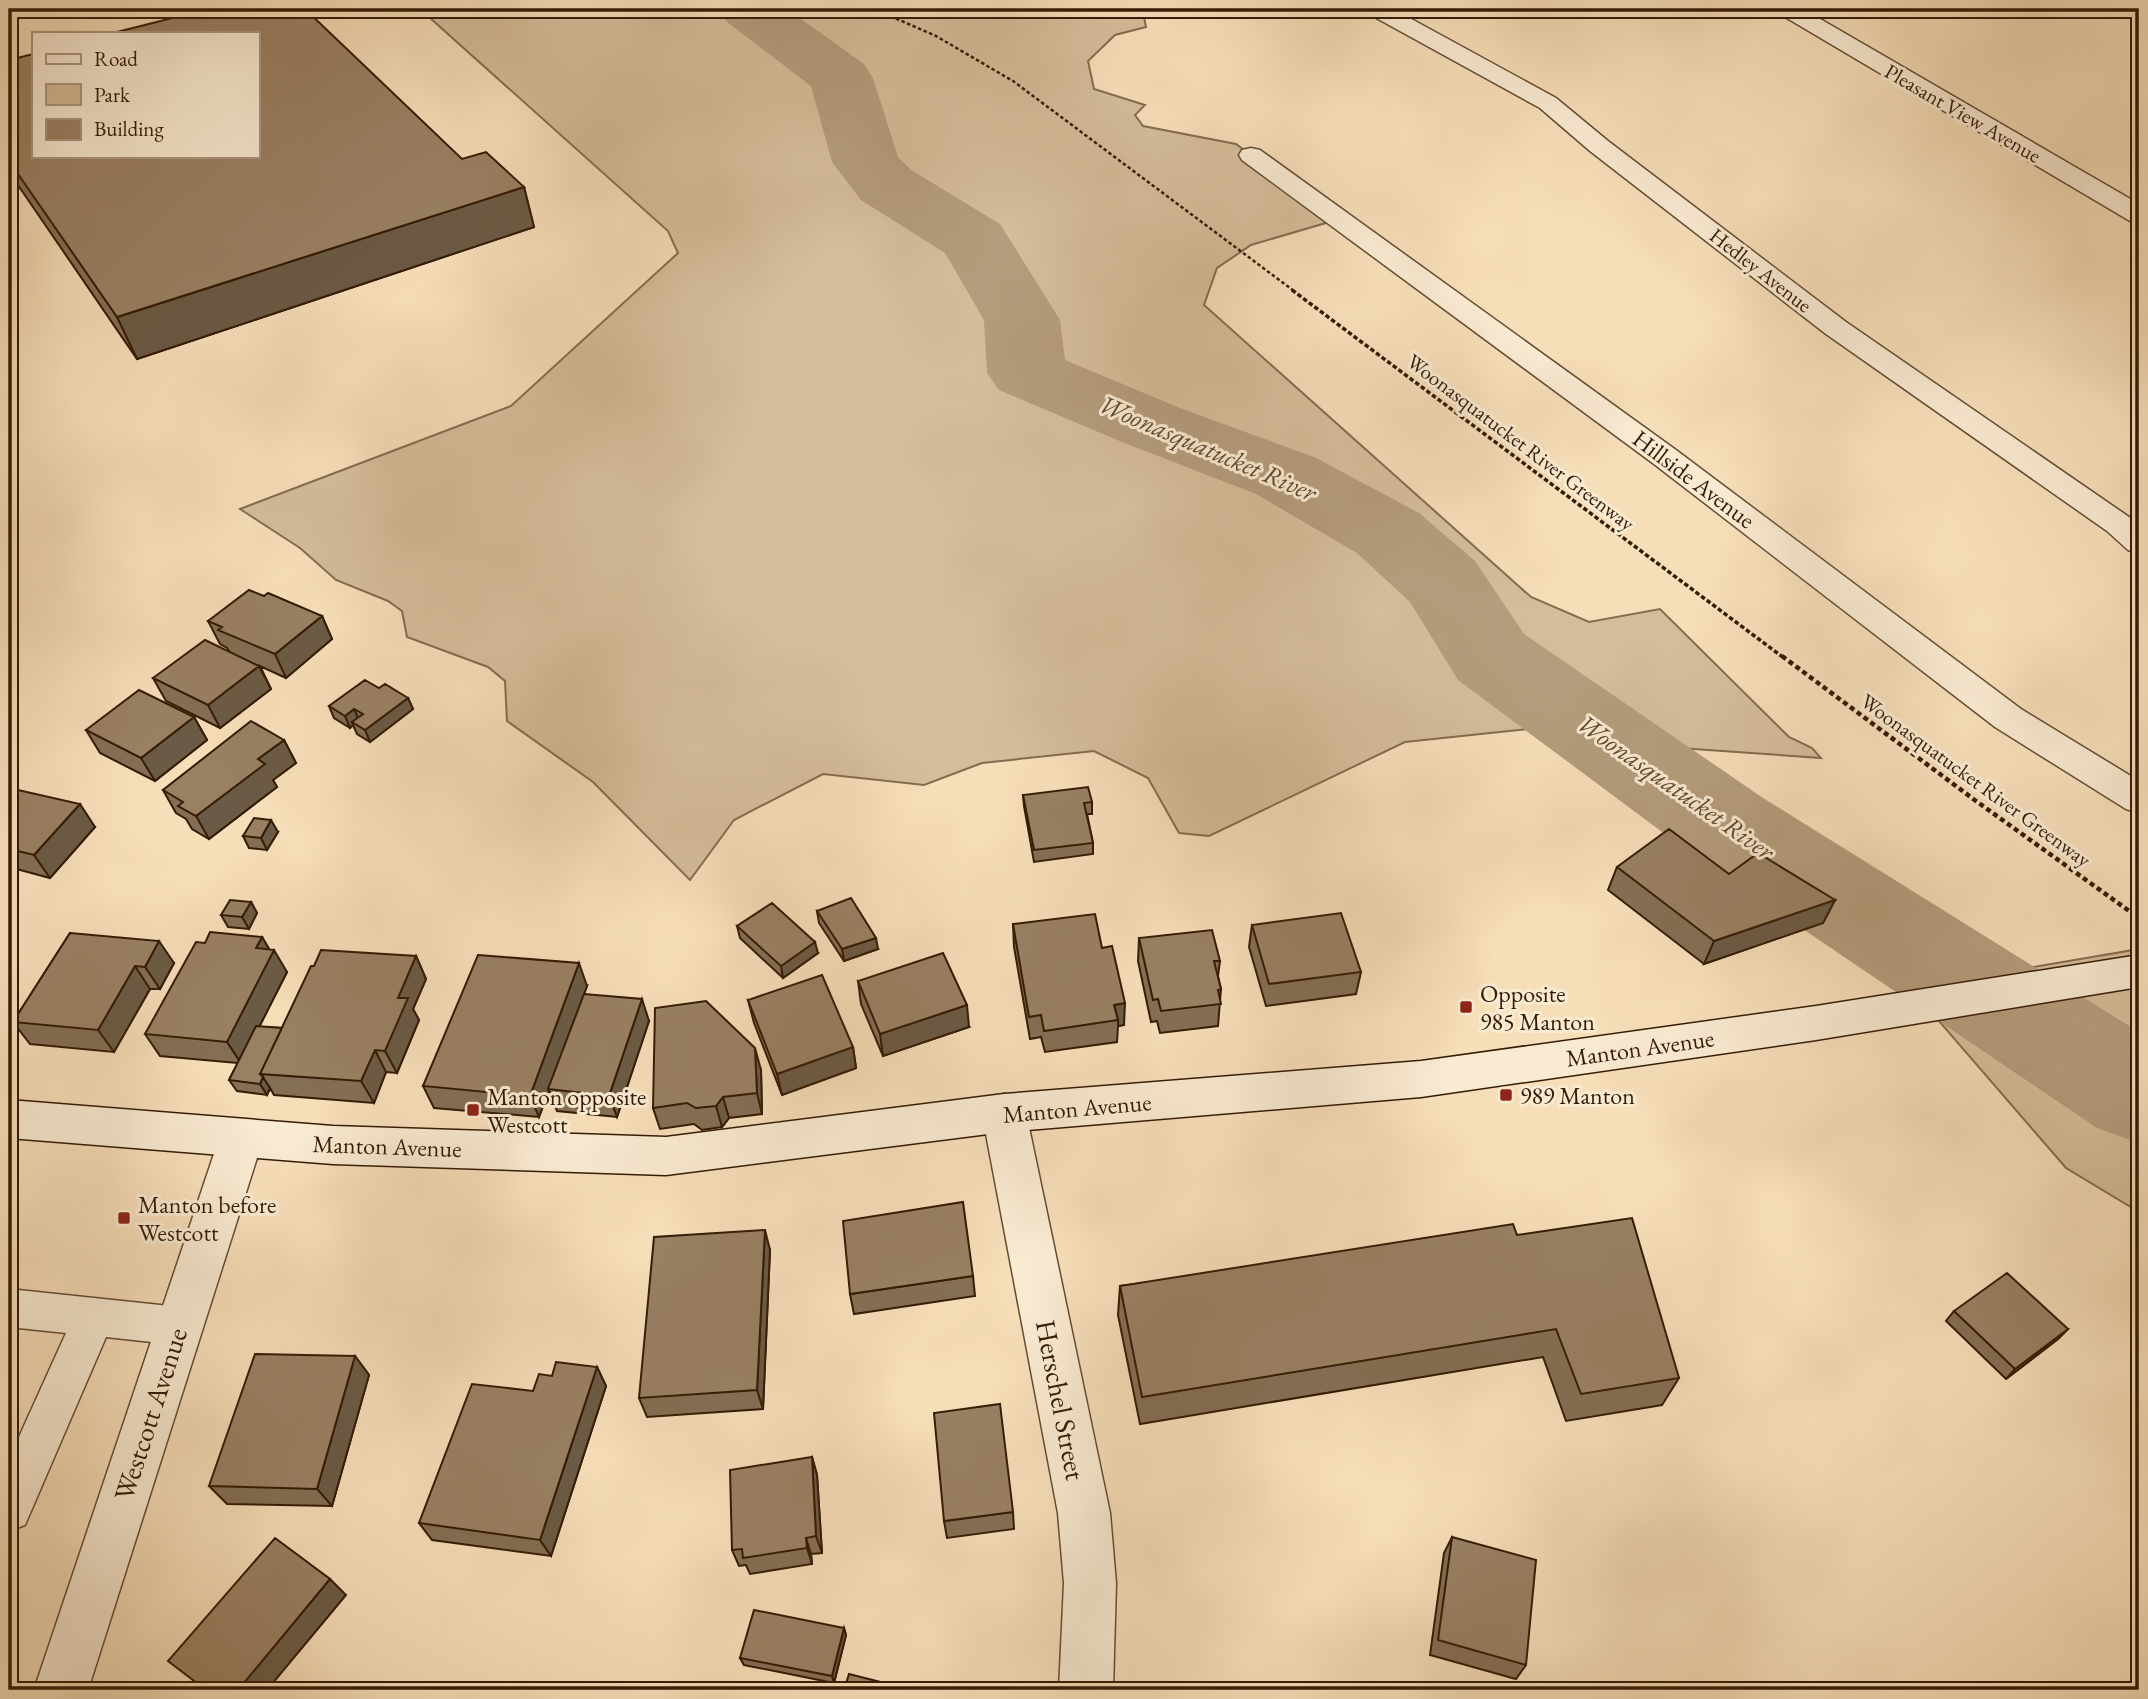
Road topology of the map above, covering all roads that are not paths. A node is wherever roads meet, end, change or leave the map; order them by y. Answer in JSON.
{"nodes":[{"id":1,"x":1377,"y":9,"type":"edge"},
{"id":2,"x":1788,"y":9,"type":"edge"},
{"id":3,"x":1251,"y":155,"type":"dead end"},
{"id":4,"x":2139,"y":215,"type":"edge"},
{"id":5,"x":2139,"y":544,"type":"edge"},
{"id":6,"x":2139,"y":799,"type":"edge"},
{"id":7,"x":2139,"y":972,"type":"edge"},
{"id":8,"x":1004,"y":1113,"type":"junction"},
{"id":9,"x":9,"y":1119,"type":"edge"},
{"id":10,"x":241,"y":1139,"type":"junction"},
{"id":11,"x":9,"y":1308,"type":"edge"},
{"id":12,"x":94,"y":1317,"type":"junction"},
{"id":13,"x":179,"y":1326,"type":"junction"},
{"id":14,"x":9,"y":1509,"type":"edge"},
{"id":15,"x":61,"y":1690,"type":"edge"},
{"id":16,"x":1086,"y":1690,"type":"edge"}],
"edges":[{"from":1,"to":5,"type":"street","name":"Hedley Avenue"},
{"from":2,"to":4,"type":"street","name":"Pleasant View Avenue"},
{"from":3,"to":6,"type":"street","name":"Hillside Avenue"},
{"from":7,"to":8,"type":"street","name":"Manton Avenue"},
{"from":8,"to":10,"type":"street","name":"Manton Avenue"},
{"from":8,"to":16,"type":"street","name":"Herschel Street"},
{"from":9,"to":10,"type":"street","name":"Manton Avenue"},
{"from":10,"to":13,"type":"street","name":"Westcott Avenue"},
{"from":11,"to":12,"type":"lane"},
{"from":12,"to":13,"type":"lane"},
{"from":12,"to":14,"type":"lane"},
{"from":13,"to":15,"type":"street","name":"Westcott Avenue"}]}
